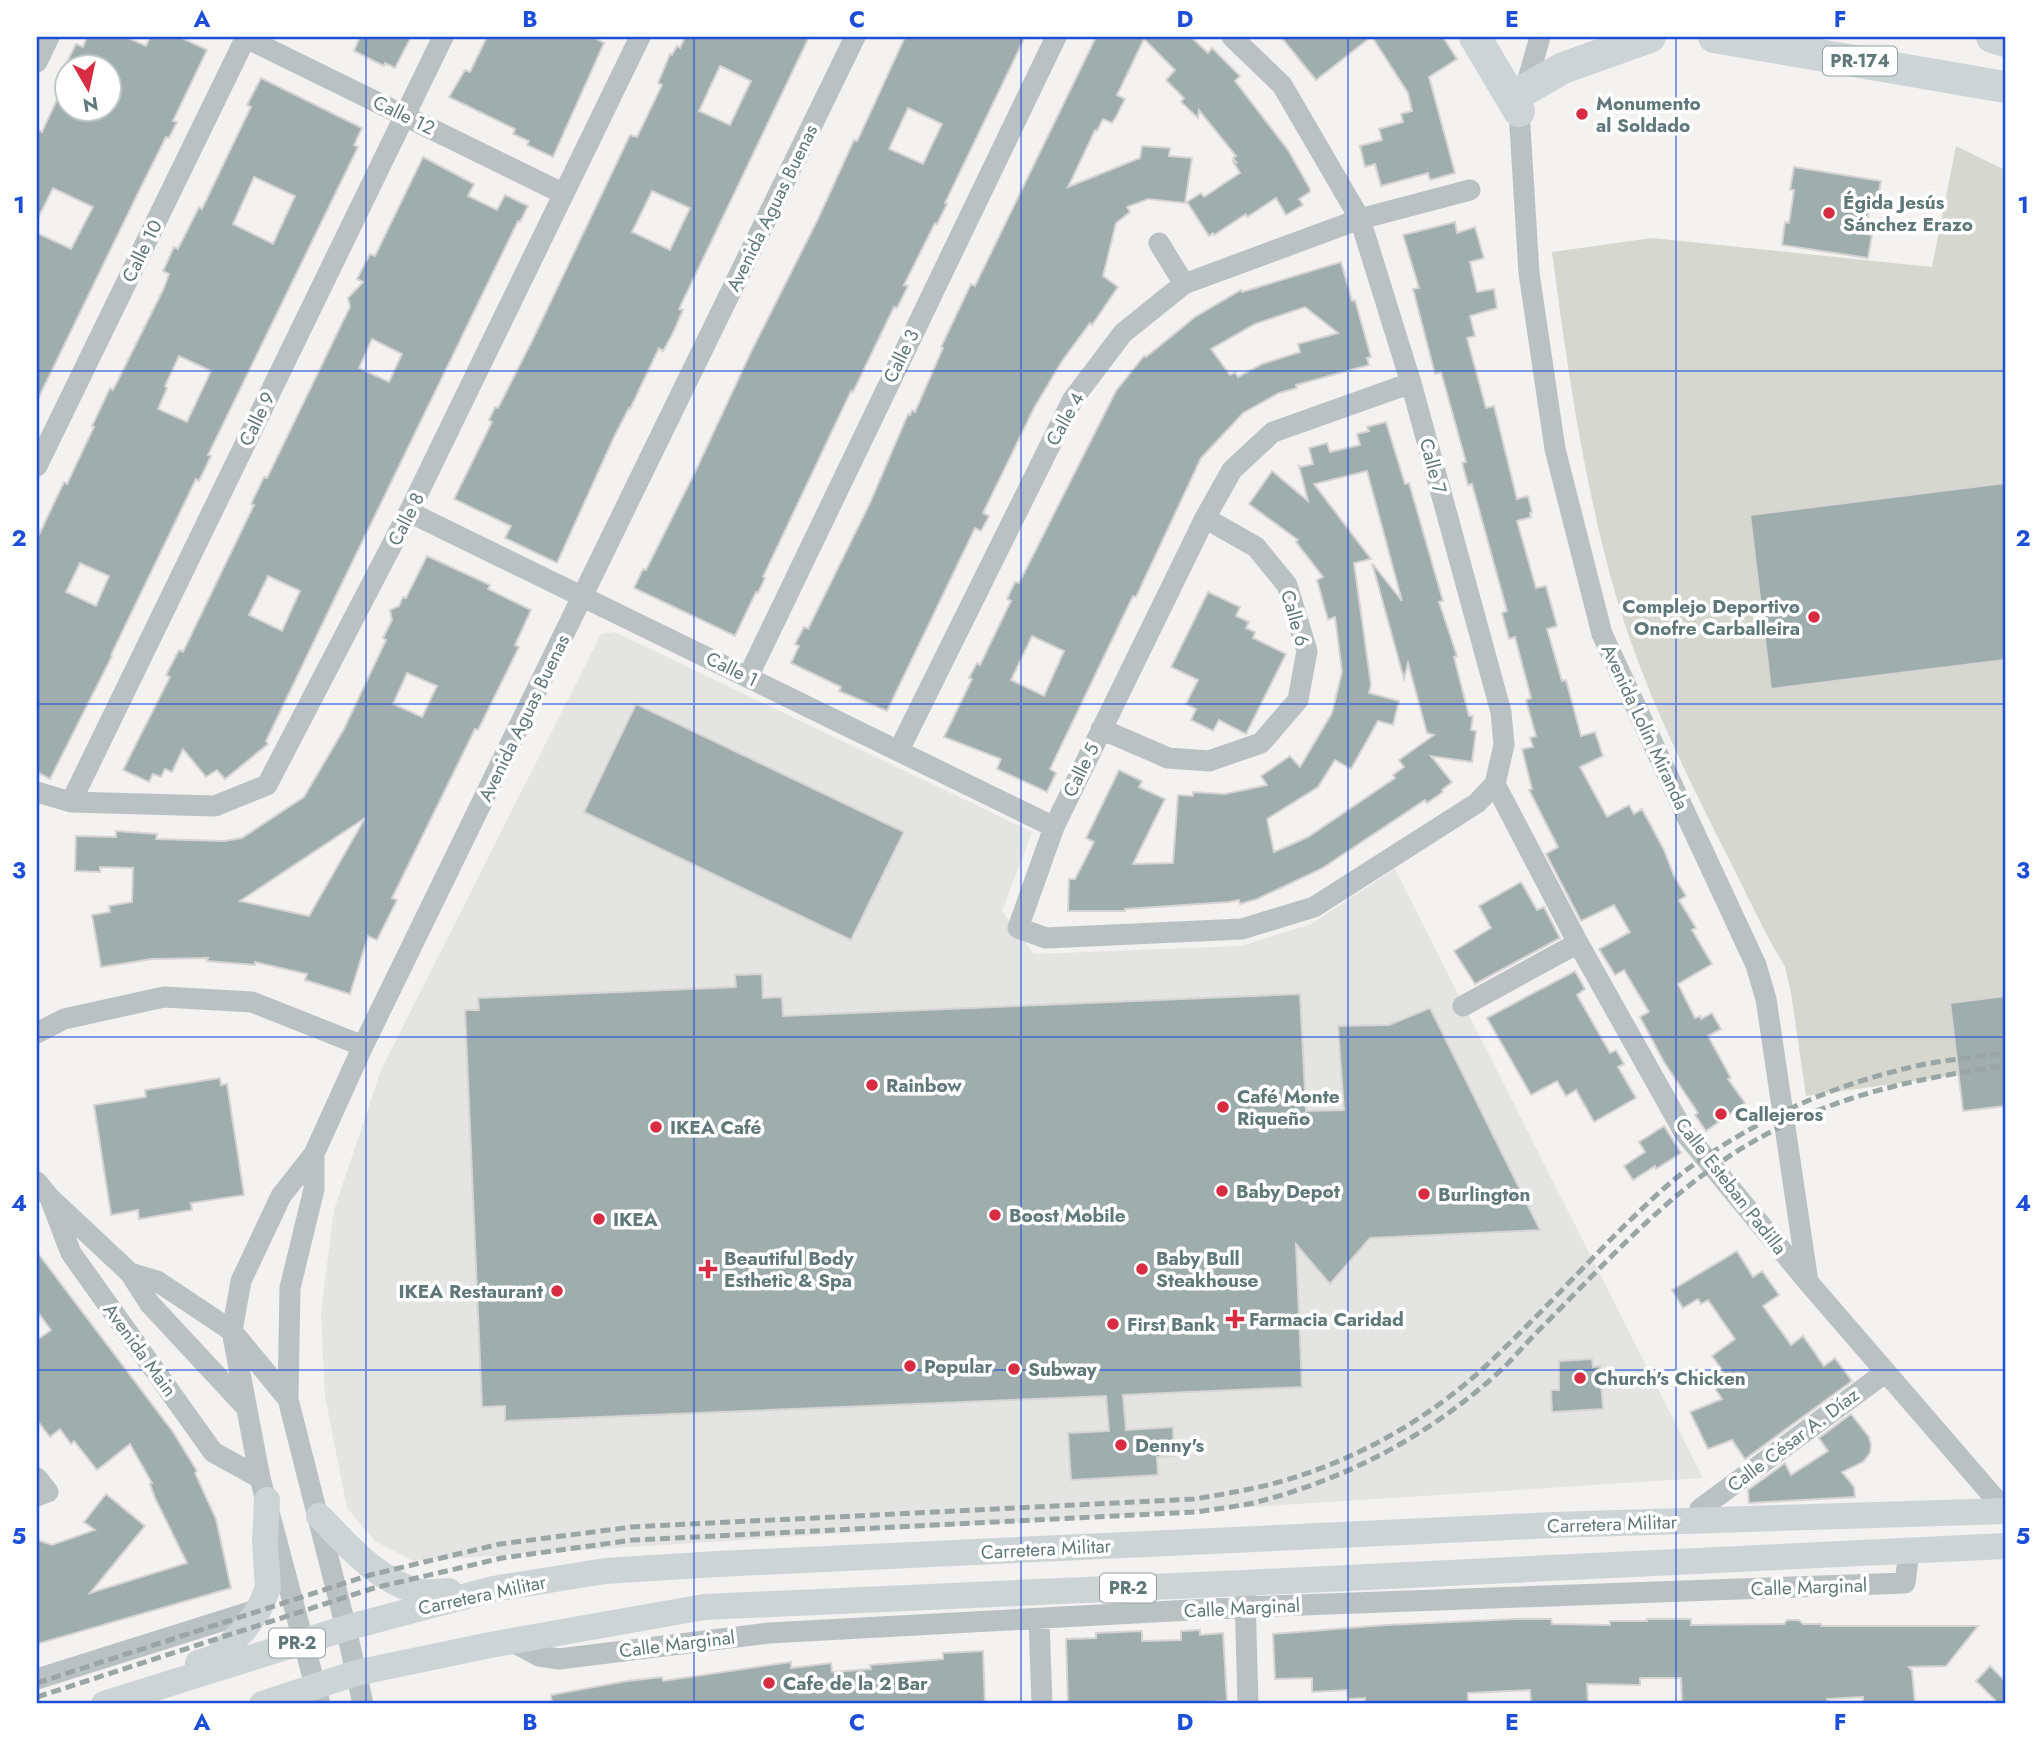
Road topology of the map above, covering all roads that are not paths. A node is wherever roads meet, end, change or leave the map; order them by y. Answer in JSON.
{"nodes":[{"id":1,"x":49,"y":37,"type":"edge"},
{"id":2,"x":246,"y":37,"type":"edge"},
{"id":3,"x":443,"y":37,"type":"edge"},
{"id":4,"x":640,"y":37,"type":"edge"},
{"id":5,"x":855,"y":37,"type":"edge"},
{"id":6,"x":1056,"y":37,"type":"edge"},
{"id":7,"x":1233,"y":37,"type":"edge"},
{"id":8,"x":1475,"y":37,"type":"edge"},
{"id":9,"x":1540,"y":37,"type":"edge"},
{"id":10,"x":1650,"y":37,"type":"edge"},
{"id":11,"x":1714,"y":37,"type":"edge"},
{"id":12,"x":1992,"y":37,"type":"edge"},
{"id":13,"x":2005,"y":41,"type":"edge"},
{"id":14,"x":37,"y":62,"type":"edge"},
{"id":15,"x":2005,"y":87,"type":"edge"},
{"id":16,"x":1522,"y":101,"type":"junction"},
{"id":17,"x":404,"y":116,"type":"junction"},
{"id":18,"x":1470,"y":190,"type":"dead end"},
{"id":19,"x":564,"y":194,"type":"junction"},
{"id":20,"x":1360,"y":219,"type":"junction"},
{"id":21,"x":1159,"y":243,"type":"dead end"},
{"id":22,"x":1184,"y":284,"type":"junction"},
{"id":23,"x":1411,"y":383,"type":"junction"},
{"id":24,"x":37,"y":466,"type":"edge"},
{"id":25,"x":409,"y":512,"type":"junction"},
{"id":26,"x":1205,"y":518,"type":"junction"},
{"id":27,"x":583,"y":596,"type":"junction"},
{"id":28,"x":748,"y":677,"type":"junction"},
{"id":29,"x":1101,"y":729,"type":"junction"},
{"id":30,"x":900,"y":750,"type":"junction"},
{"id":31,"x":1494,"y":784,"type":"junction"},
{"id":32,"x":37,"y":792,"type":"edge"},
{"id":33,"x":71,"y":802,"type":"junction"},
{"id":34,"x":1054,"y":827,"type":"junction"},
{"id":35,"x":1578,"y":943,"type":"junction"},
{"id":36,"x":1463,"y":1006,"type":"dead end"},
{"id":37,"x":37,"y":1033,"type":"edge"},
{"id":38,"x":363,"y":1046,"type":"junction"},
{"id":39,"x":314,"y":1154,"type":"junction"},
{"id":40,"x":43,"y":1190,"type":"edge"},
{"id":41,"x":130,"y":1273,"type":"junction"},
{"id":42,"x":1808,"y":1282,"type":"junction"},
{"id":43,"x":232,"y":1331,"type":"junction"},
{"id":44,"x":1886,"y":1372,"type":"junction"},
{"id":45,"x":288,"y":1399,"type":"junction"},
{"id":46,"x":244,"y":1405,"type":"junction"},
{"id":47,"x":263,"y":1489,"type":"junction"},
{"id":48,"x":1700,"y":1509,"type":"dead end"},
{"id":49,"x":2005,"y":1511,"type":"edge"},
{"id":50,"x":318,"y":1516,"type":"junction"},
{"id":51,"x":2005,"y":1546,"type":"edge"},
{"id":52,"x":1909,"y":1551,"type":"junction"},
{"id":53,"x":493,"y":1589,"type":"junction"},
{"id":54,"x":1244,"y":1595,"type":"junction"},
{"id":55,"x":259,"y":1609,"type":"junction"},
{"id":56,"x":1039,"y":1620,"type":"junction"},
{"id":57,"x":346,"y":1630,"type":"junction"},
{"id":58,"x":303,"y":1641,"type":"junction"},
{"id":59,"x":511,"y":1641,"type":"junction"},
{"id":60,"x":356,"y":1674,"type":"junction"},
{"id":61,"x":37,"y":1679,"type":"edge"},
{"id":62,"x":318,"y":1695,"type":"edge"},
{"id":63,"x":109,"y":1703,"type":"edge"},
{"id":64,"x":262,"y":1704,"type":"edge"},
{"id":65,"x":363,"y":1704,"type":"edge"},
{"id":66,"x":1042,"y":1704,"type":"edge"},
{"id":67,"x":1248,"y":1704,"type":"edge"}],
"edges":[{"from":1,"to":14,"type":"street"},
{"from":2,"to":17,"type":"street","name":"Calle 12"},
{"from":2,"to":24,"type":"street","name":"Calle 10"},
{"from":3,"to":17,"type":"street","name":"Calle 9"},
{"from":4,"to":19,"type":"street","name":"Calle 8"},
{"from":5,"to":27,"type":"street","name":"Avenida Aguas Buenas"},
{"from":6,"to":28,"type":"street","name":"Calle 3"},
{"from":7,"to":20,"type":"street","name":"Calle 7"},
{"from":8,"to":16,"type":"highway"},
{"from":9,"to":16,"type":"street","name":"Avenida Lolín Miranda"},
{"from":10,"to":16,"type":"highway"},
{"from":11,"to":15,"type":"highway","number":"PR-174"},
{"from":12,"to":13,"type":"highway"},
{"from":16,"to":42,"type":"street","name":"Avenida Lolín Miranda"},
{"from":17,"to":19,"type":"street","name":"Calle 12"},
{"from":17,"to":33,"type":"street","name":"Calle 9"},
{"from":18,"to":20,"type":"street","name":"Calle 4"},
{"from":19,"to":25,"type":"street","name":"Calle 8"},
{"from":20,"to":22,"type":"street","name":"Calle 4"},
{"from":20,"to":23,"type":"street","name":"Calle 7"},
{"from":21,"to":22,"type":"street"},
{"from":22,"to":30,"type":"street","name":"Calle 4"},
{"from":23,"to":26,"type":"street","name":"Calle 5"},
{"from":23,"to":31,"type":"street","name":"Calle 7"},
{"from":25,"to":27,"type":"street","name":"Calle 1"},
{"from":25,"to":33,"type":"street","name":"Calle 8"},
{"from":26,"to":29,"type":"street","name":"Calle 5"},
{"from":26,"to":29,"type":"street","name":"Calle 6"},
{"from":27,"to":28,"type":"street","name":"Calle 1"},
{"from":27,"to":38,"type":"street","name":"Avenida Aguas Buenas"},
{"from":28,"to":30,"type":"street","name":"Calle 1"},
{"from":29,"to":34,"type":"street","name":"Calle 5"},
{"from":30,"to":34,"type":"street","name":"Calle 1"},
{"from":31,"to":34,"type":"street","name":"Calle 5"},
{"from":31,"to":35,"type":"street","name":"Calle Esteban Padilla"},
{"from":32,"to":33,"type":"street","name":"Calle 8"},
{"from":35,"to":36,"type":"street"},
{"from":35,"to":42,"type":"street","name":"Calle Esteban Padilla"},
{"from":37,"to":38,"type":"street"},
{"from":38,"to":39,"type":"street","name":"Avenida Aguas Buenas"},
{"from":39,"to":43,"type":"street","name":"Avenida Aguas Buenas"},
{"from":39,"to":45,"type":"street"},
{"from":40,"to":41,"type":"street","name":"Avenida Main"},
{"from":40,"to":47,"type":"street","name":"Avenida Main"},
{"from":41,"to":43,"type":"street"},
{"from":41,"to":46,"type":"street","name":"Avenida Main"},
{"from":42,"to":44,"type":"street","name":"Calle Esteban Padilla"},
{"from":43,"to":45,"type":"street"},
{"from":43,"to":46,"type":"street","name":"Avenida Aguas Buenas"},
{"from":44,"to":48,"type":"street","name":"Calle César A. Díaz"},
{"from":44,"to":49,"type":"street","name":"Calle Esteban Padilla"},
{"from":45,"to":50,"type":"street"},
{"from":46,"to":47,"type":"street","name":"Avenida Aguas Buenas"},
{"from":47,"to":55,"type":"main road"},
{"from":47,"to":58,"type":"street","name":"Avenida Aguas Buenas"},
{"from":49,"to":53,"type":"main road","name":"Carretera Militar","number":"PR-2"},
{"from":50,"to":53,"type":"main road"},
{"from":50,"to":57,"type":"street"},
{"from":51,"to":52,"type":"main road","number":"PR-2"},
{"from":52,"to":54,"type":"main road","number":"PR-2"},
{"from":52,"to":54,"type":"street","name":"Calle Marginal"},
{"from":53,"to":57,"type":"main road","name":"Carretera Militar","number":"PR-2"},
{"from":54,"to":56,"type":"street","name":"Calle Marginal"},
{"from":54,"to":59,"type":"main road","number":"PR-2"},
{"from":54,"to":67,"type":"street"},
{"from":55,"to":61,"type":"street"},
{"from":55,"to":63,"type":"main road"},
{"from":56,"to":59,"type":"street","name":"Calle Marginal"},
{"from":56,"to":66,"type":"street"},
{"from":57,"to":58,"type":"main road","name":"Carretera Militar","number":"PR-2"},
{"from":57,"to":60,"type":"street"},
{"from":58,"to":62,"type":"street","name":"Avenida Aguas Buenas"},
{"from":58,"to":63,"type":"main road","name":"Carretera Militar","number":"PR-2"},
{"from":59,"to":60,"type":"main road","number":"PR-2"},
{"from":60,"to":62,"type":"main road","number":"PR-2"},
{"from":60,"to":65,"type":"street"},
{"from":62,"to":64,"type":"main road","number":"PR-2"}]}
